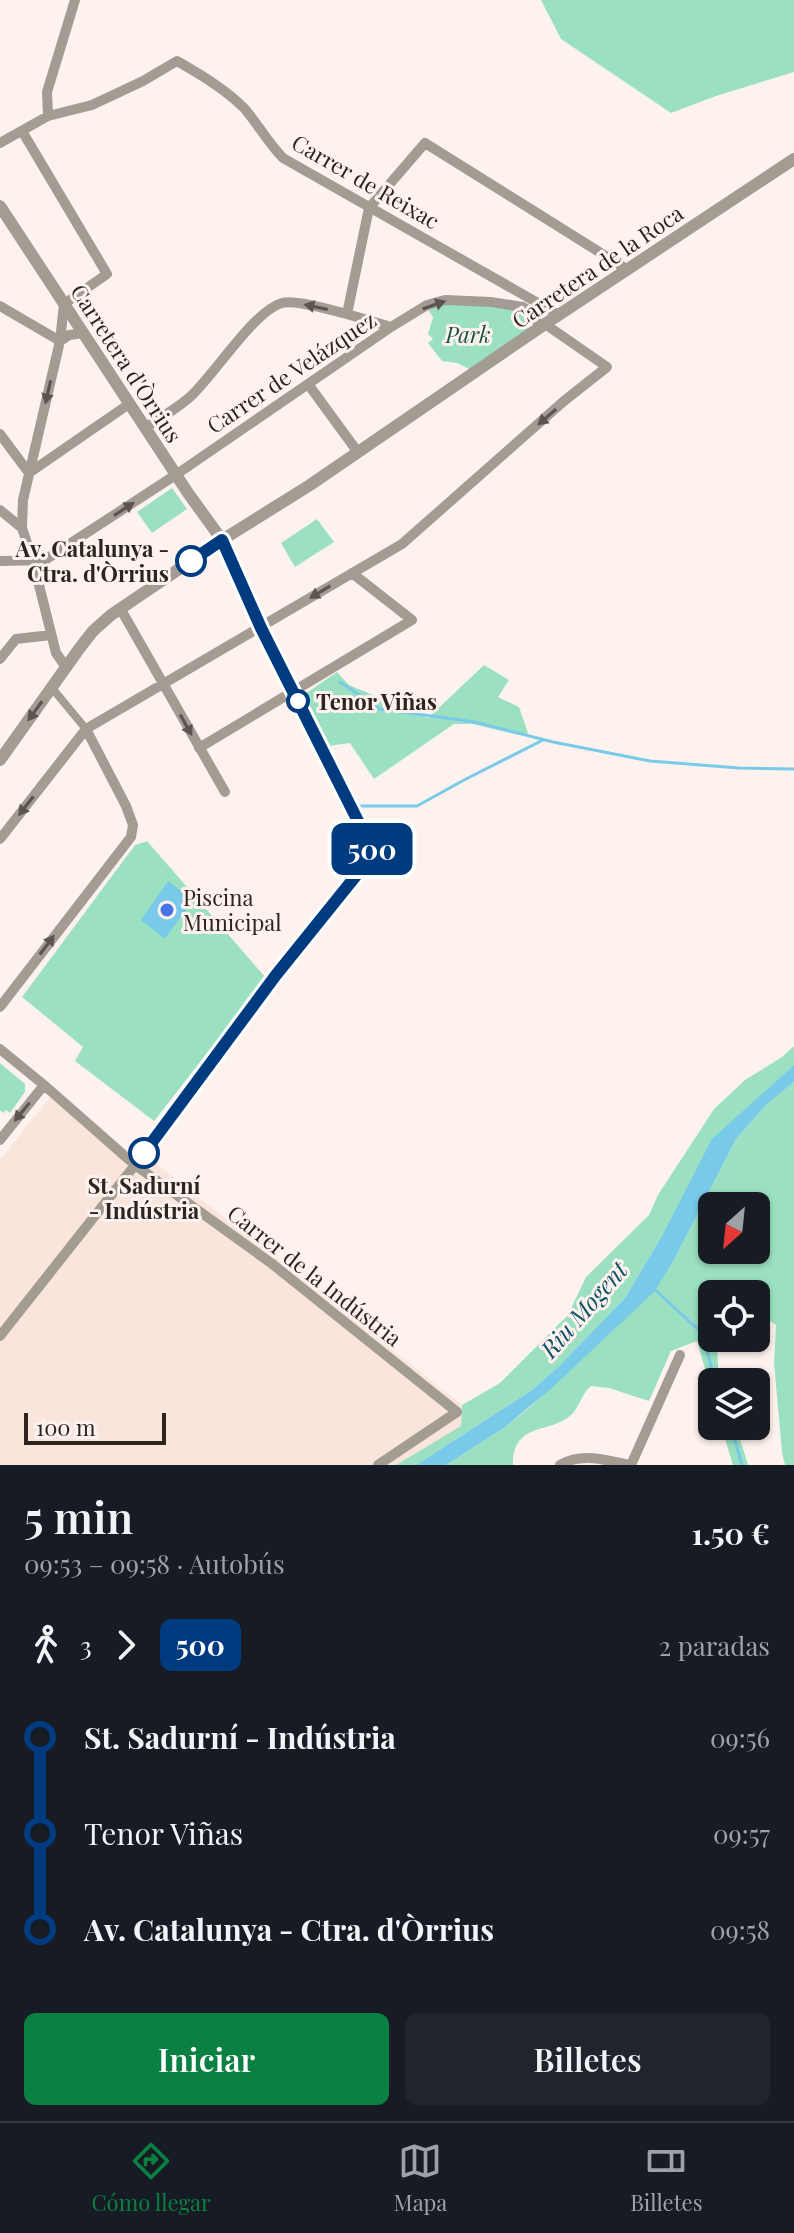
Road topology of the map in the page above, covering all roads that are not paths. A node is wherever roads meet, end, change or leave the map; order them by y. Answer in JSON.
{"nodes":[{"id":1,"x":75,"y":0,"type":"edge"},
{"id":2,"x":48,"y":116,"type":"junction"},
{"id":3,"x":22,"y":131,"type":"junction"},
{"id":4,"x":0,"y":143,"type":"edge"},
{"id":5,"x":794,"y":159,"type":"edge"},
{"id":6,"x":0,"y":206,"type":"edge"},
{"id":7,"x":369,"y":208,"type":"junction"},
{"id":8,"x":628,"y":270,"type":"junction"},
{"id":9,"x":514,"y":289,"type":"junction"},
{"id":10,"x":64,"y":304,"type":"junction"},
{"id":11,"x":508,"y":304,"type":"junction"},
{"id":12,"x":0,"y":306,"type":"edge"},
{"id":13,"x":347,"y":314,"type":"junction"},
{"id":14,"x":559,"y":315,"type":"junction"},
{"id":15,"x":543,"y":326,"type":"junction"},
{"id":16,"x":391,"y":327,"type":"junction"},
{"id":17,"x":84,"y":333,"type":"junction"},
{"id":18,"x":60,"y":341,"type":"junction"},
{"id":19,"x":308,"y":384,"type":"junction"},
{"id":20,"x":129,"y":404,"type":"junction"},
{"id":21,"x":145,"y":428,"type":"junction"},
{"id":22,"x":0,"y":434,"type":"edge"},
{"id":23,"x":357,"y":451,"type":"junction"},
{"id":24,"x":29,"y":473,"type":"junction"},
{"id":25,"x":177,"y":474,"type":"junction"},
{"id":26,"x":0,"y":510,"type":"edge"},
{"id":27,"x":22,"y":528,"type":"junction"},
{"id":28,"x":222,"y":540,"type":"junction"},
{"id":29,"x":0,"y":561,"type":"edge"},
{"id":30,"x":33,"y":561,"type":"junction"},
{"id":31,"x":352,"y":573,"type":"junction"},
{"id":32,"x":120,"y":608,"type":"junction"},
{"id":33,"x":261,"y":628,"type":"junction"},
{"id":34,"x":51,"y":635,"type":"junction"},
{"id":35,"x":0,"y":659,"type":"edge"},
{"id":36,"x":66,"y":667,"type":"junction"},
{"id":37,"x":164,"y":684,"type":"junction"},
{"id":38,"x":52,"y":688,"type":"junction"},
{"id":39,"x":293,"y":691,"type":"junction"},
{"id":40,"x":86,"y":729,"type":"junction"},
{"id":41,"x":199,"y":748,"type":"junction"},
{"id":42,"x":0,"y":760,"type":"edge"},
{"id":43,"x":225,"y":792,"type":"dead end"},
{"id":44,"x":2,"y":831,"type":"edge"},
{"id":45,"x":0,"y":1007,"type":"edge"},
{"id":46,"x":0,"y":1049,"type":"edge"},
{"id":47,"x":44,"y":1085,"type":"junction"},
{"id":48,"x":0,"y":1140,"type":"edge"},
{"id":49,"x":135,"y":1165,"type":"junction"},
{"id":50,"x":0,"y":1336,"type":"edge"},
{"id":51,"x":680,"y":1355,"type":"dead end"},
{"id":52,"x":378,"y":1465,"type":"edge"},
{"id":53,"x":560,"y":1465,"type":"edge"},
{"id":54,"x":630,"y":1465,"type":"edge"}],
"edges":[{"from":1,"to":2,"type":"street"},
{"from":2,"to":3,"type":"street","name":"Carrer de Reixac"},
{"from":2,"to":7,"type":"street","name":"Carrer de Reixac"},
{"from":3,"to":4,"type":"street","name":"Carrer de Reixac"},
{"from":3,"to":10,"type":"street"},
{"from":5,"to":8,"type":"street","name":"Carretera de la Roca"},
{"from":6,"to":10,"type":"street","name":"Carretera d'Òrrius"},
{"from":7,"to":8,"type":"street"},
{"from":7,"to":9,"type":"street","name":"Carrer de Reixac"},
{"from":7,"to":13,"type":"street"},
{"from":8,"to":14,"type":"street","name":"Carretera de la Roca"},
{"from":9,"to":11,"type":"street"},
{"from":9,"to":14,"type":"street","name":"Carrer de Reixac"},
{"from":10,"to":17,"type":"street","name":"Carretera d'Òrrius"},
{"from":10,"to":18,"type":"street"},
{"from":11,"to":15,"type":"street"},
{"from":16,"to":11,"type":"street","name":"Carrer de Velázquez","one_way":true},
{"from":12,"to":18,"type":"street"},
{"from":13,"to":16,"type":"street"},
{"from":13,"to":21,"type":"street","one_way":true},
{"from":14,"to":15,"type":"street","name":"Carretera de la Roca"},
{"from":15,"to":23,"type":"street","name":"Carretera de la Roca"},
{"from":15,"to":31,"type":"street","one_way":true},
{"from":16,"to":19,"type":"street","name":"Carrer de Velázquez"},
{"from":17,"to":18,"type":"street"},
{"from":17,"to":20,"type":"street","name":"Carretera d'Òrrius"},
{"from":18,"to":24,"type":"street","one_way":true},
{"from":19,"to":23,"type":"street"},
{"from":19,"to":25,"type":"street","name":"Carrer de Velázquez"},
{"from":20,"to":21,"type":"street","name":"Carretera d'Òrrius"},
{"from":20,"to":24,"type":"street"},
{"from":21,"to":25,"type":"street","name":"Carretera d'Òrrius"},
{"from":22,"to":24,"type":"street"},
{"from":23,"to":28,"type":"street","name":"Carretera de la Roca"},
{"from":24,"to":27,"type":"street"},
{"from":25,"to":28,"type":"street","name":"Carretera d'Òrrius"},
{"from":30,"to":25,"type":"street","name":"Carrer de Velázquez","one_way":true},
{"from":26,"to":27,"type":"street"},
{"from":27,"to":30,"type":"street"},
{"from":28,"to":32,"type":"street","name":"Carretera de la Roca"},
{"from":28,"to":33,"type":"street"},
{"from":29,"to":30,"type":"street"},
{"from":30,"to":34,"type":"street"},
{"from":31,"to":33,"type":"street","one_way":true},
{"from":31,"to":39,"type":"street"},
{"from":32,"to":36,"type":"street","name":"Carretera de la Roca"},
{"from":32,"to":37,"type":"street"},
{"from":33,"to":37,"type":"street"},
{"from":33,"to":39,"type":"street"},
{"from":34,"to":35,"type":"street"},
{"from":34,"to":36,"type":"street"},
{"from":36,"to":38,"type":"street","name":"Carretera de la Roca"},
{"from":37,"to":40,"type":"street"},
{"from":37,"to":41,"type":"street","one_way":true},
{"from":38,"to":40,"type":"street"},
{"from":38,"to":42,"type":"street","name":"Carretera de la Roca","one_way":true},
{"from":39,"to":41,"type":"street"},
{"from":39,"to":49,"type":"street"},
{"from":40,"to":44,"type":"street","one_way":true},
{"from":45,"to":40,"type":"street","one_way":true},
{"from":41,"to":43,"type":"street"},
{"from":46,"to":47,"type":"street","name":"Carrer de la Indústria"},
{"from":47,"to":48,"type":"street","one_way":true},
{"from":47,"to":49,"type":"street","name":"Carrer de la Indústria"},
{"from":49,"to":50,"type":"street"},
{"from":49,"to":52,"type":"street","name":"Carrer de la Indústria"},
{"from":51,"to":54,"type":"street"},
{"from":53,"to":54,"type":"street"}]}
